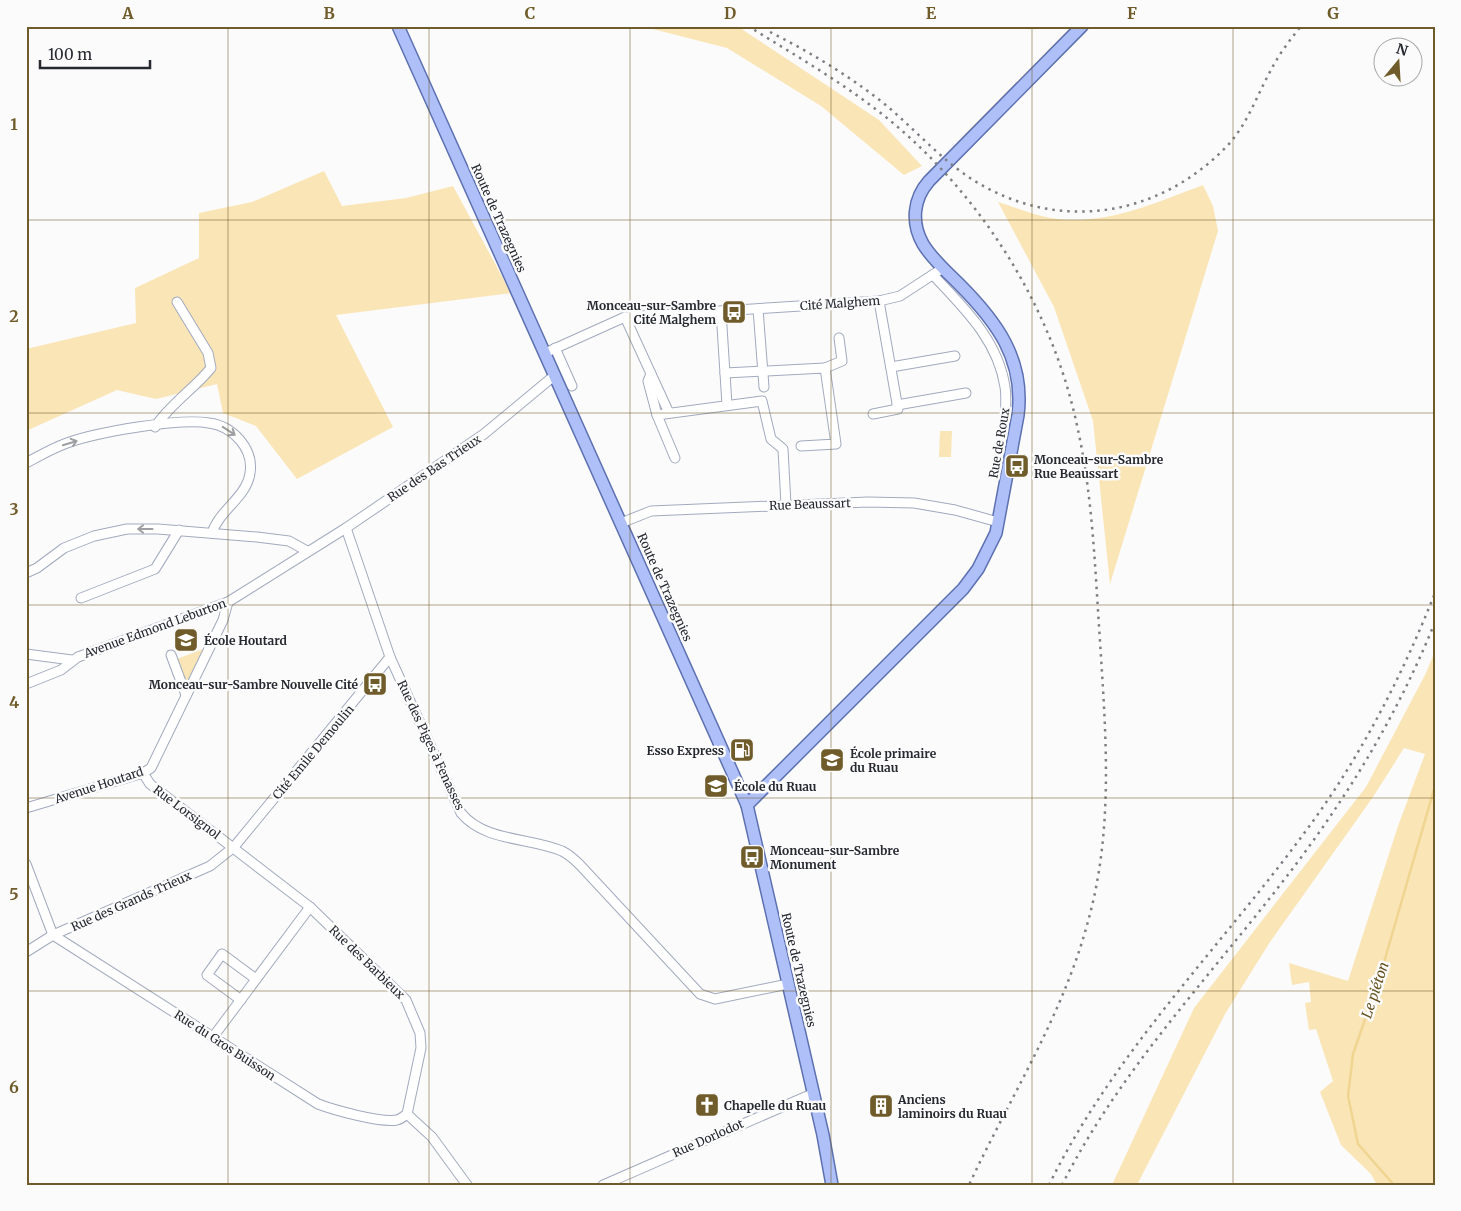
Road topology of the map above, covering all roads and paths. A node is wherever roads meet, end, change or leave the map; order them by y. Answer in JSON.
{"nodes":[{"id":1,"x":398,"y":26,"type":"edge"},
{"id":2,"x":1082,"y":26,"type":"edge"},
{"id":3,"x":938,"y":271,"type":"junction"},
{"id":4,"x":879,"y":301,"type":"junction"},
{"id":5,"x":177,"y":302,"type":"dead end"},
{"id":6,"x":758,"y":309,"type":"junction"},
{"id":7,"x":721,"y":311,"type":"junction"},
{"id":8,"x":625,"y":317,"type":"junction"},
{"id":9,"x":839,"y":338,"type":"dead end"},
{"id":10,"x":550,"y":350,"type":"junction"},
{"id":11,"x":955,"y":356,"type":"dead end"},
{"id":12,"x":890,"y":367,"type":"junction"},
{"id":13,"x":825,"y":368,"type":"junction"},
{"id":14,"x":763,"y":371,"type":"junction"},
{"id":15,"x":725,"y":373,"type":"junction"},
{"id":16,"x":651,"y":374,"type":"junction"},
{"id":17,"x":555,"y":376,"type":"junction"},
{"id":18,"x":572,"y":386,"type":"dead end"},
{"id":19,"x":764,"y":387,"type":"dead end"},
{"id":20,"x":966,"y":393,"type":"dead end"},
{"id":21,"x":897,"y":405,"type":"junction"},
{"id":22,"x":727,"y":406,"type":"junction"},
{"id":23,"x":669,"y":413,"type":"junction"},
{"id":24,"x":874,"y":414,"type":"dead end"},
{"id":25,"x":657,"y":415,"type":"junction"},
{"id":26,"x":1004,"y":422,"type":"dead end"},
{"id":27,"x":154,"y":427,"type":"junction"},
{"id":28,"x":801,"y":446,"type":"dead end"},
{"id":29,"x":675,"y":458,"type":"dead end"},
{"id":30,"x":26,"y":463,"type":"edge"},
{"id":31,"x":786,"y":505,"type":"junction"},
{"id":32,"x":620,"y":522,"type":"junction"},
{"id":33,"x":998,"y":522,"type":"junction"},
{"id":34,"x":346,"y":528,"type":"junction"},
{"id":35,"x":179,"y":530,"type":"junction"},
{"id":36,"x":212,"y":533,"type":"junction"},
{"id":37,"x":307,"y":551,"type":"junction"},
{"id":38,"x":26,"y":573,"type":"edge"},
{"id":39,"x":81,"y":598,"type":"dead end"},
{"id":40,"x":228,"y":602,"type":"junction"},
{"id":41,"x":26,"y":654,"type":"edge"},
{"id":42,"x":171,"y":655,"type":"dead end"},
{"id":43,"x":390,"y":657,"type":"junction"},
{"id":44,"x":72,"y":660,"type":"junction"},
{"id":45,"x":26,"y":684,"type":"edge"},
{"id":46,"x":186,"y":694,"type":"junction"},
{"id":47,"x":143,"y":773,"type":"junction"},
{"id":48,"x":747,"y":805,"type":"junction"},
{"id":49,"x":26,"y":808,"type":"edge"},
{"id":50,"x":234,"y":847,"type":"junction"},
{"id":51,"x":26,"y":864,"type":"edge"},
{"id":52,"x":310,"y":907,"type":"junction"},
{"id":53,"x":53,"y":935,"type":"junction"},
{"id":54,"x":26,"y":952,"type":"edge"},
{"id":55,"x":256,"y":979,"type":"junction"},
{"id":56,"x":788,"y":984,"type":"junction"},
{"id":57,"x":241,"y":1000,"type":"junction"},
{"id":58,"x":213,"y":1037,"type":"junction"},
{"id":59,"x":814,"y":1093,"type":"junction"},
{"id":60,"x":407,"y":1114,"type":"junction"},
{"id":61,"x":467,"y":1185,"type":"edge"},
{"id":62,"x":603,"y":1185,"type":"edge"},
{"id":63,"x":832,"y":1185,"type":"edge"}],
"edges":[{"from":1,"to":10,"type":"main road","name":"Route de Trazegnies"},
{"from":2,"to":3,"type":"main road","name":"Rue de Roux"},
{"from":3,"to":4,"type":"street","name":"Cité Malghem"},
{"from":3,"to":26,"type":"street","name":"Rue de Roux"},
{"from":3,"to":33,"type":"main road","name":"Rue de Roux"},
{"from":4,"to":6,"type":"street","name":"Cité Malghem"},
{"from":4,"to":12,"type":"street"},
{"from":5,"to":27,"type":"street"},
{"from":6,"to":7,"type":"street","name":"Cité Malghem"},
{"from":6,"to":14,"type":"street"},
{"from":7,"to":8,"type":"street","name":"Cité Malghem"},
{"from":7,"to":15,"type":"street"},
{"from":8,"to":10,"type":"street","name":"Cité Malghem"},
{"from":8,"to":16,"type":"street"},
{"from":9,"to":13,"type":"street"},
{"from":10,"to":17,"type":"main road","name":"Route de Trazegnies"},
{"from":10,"to":18,"type":"street"},
{"from":11,"to":12,"type":"street"},
{"from":12,"to":21,"type":"street"},
{"from":13,"to":14,"type":"street"},
{"from":13,"to":28,"type":"street"},
{"from":14,"to":15,"type":"street"},
{"from":14,"to":19,"type":"street"},
{"from":15,"to":22,"type":"street"},
{"from":16,"to":23,"type":"street"},
{"from":16,"to":25,"type":"street"},
{"from":17,"to":32,"type":"main road","name":"Route de Trazegnies"},
{"from":17,"to":34,"type":"street","name":"Rue des Bas Trieux"},
{"from":20,"to":21,"type":"street"},
{"from":21,"to":24,"type":"street"},
{"from":22,"to":23,"type":"street"},
{"from":22,"to":31,"type":"street"},
{"from":23,"to":25,"type":"street"},
{"from":25,"to":29,"type":"street"},
{"from":30,"to":27,"type":"street","one_way":true},
{"from":27,"to":36,"type":"street","one_way":true},
{"from":31,"to":32,"type":"street","name":"Rue Beaussart"},
{"from":31,"to":33,"type":"street","name":"Rue Beaussart"},
{"from":32,"to":48,"type":"main road","name":"Route de Trazegnies"},
{"from":33,"to":48,"type":"main road","name":"Rue de Roux"},
{"from":34,"to":37,"type":"street","name":"Rue des Bas Trieux"},
{"from":34,"to":43,"type":"street","name":"Rue des Piges à Fenasses"},
{"from":35,"to":36,"type":"street"},
{"from":35,"to":38,"type":"street","one_way":true},
{"from":35,"to":39,"type":"street"},
{"from":36,"to":37,"type":"street"},
{"from":37,"to":40,"type":"street","name":"Avenue Edmond Leburton"},
{"from":40,"to":44,"type":"street","name":"Avenue Edmond Leburton"},
{"from":40,"to":46,"type":"street","name":"Avenue Houtard"},
{"from":41,"to":44,"type":"street"},
{"from":42,"to":46,"type":"street"},
{"from":43,"to":50,"type":"street","name":"Cité Emile Demoulin"},
{"from":43,"to":56,"type":"street","name":"Rue des Piges à Fenasses"},
{"from":44,"to":45,"type":"street","name":"Avenue Edmond Leburton"},
{"from":46,"to":47,"type":"street","name":"Avenue Houtard"},
{"from":47,"to":49,"type":"street","name":"Avenue Houtard"},
{"from":47,"to":50,"type":"street","name":"Rue Lorsignol"},
{"from":48,"to":56,"type":"main road","name":"Route de Trazegnies"},
{"from":50,"to":52,"type":"street","name":"Rue des Barbieux"},
{"from":50,"to":53,"type":"street","name":"Rue des Grands Trieux"},
{"from":51,"to":53,"type":"street"},
{"from":52,"to":55,"type":"street"},
{"from":52,"to":60,"type":"street","name":"Rue des Barbieux"},
{"from":53,"to":54,"type":"street","name":"Rue des Grands Trieux"},
{"from":53,"to":58,"type":"street","name":"Rue du Gros Buisson"},
{"from":55,"to":57,"type":"street"},
{"from":55,"to":57,"type":"street"},
{"from":56,"to":59,"type":"main road","name":"Route de Trazegnies"},
{"from":57,"to":58,"type":"street"},
{"from":58,"to":60,"type":"street","name":"Rue du Gros Buisson"},
{"from":59,"to":62,"type":"street","name":"Rue Dorlodot"},
{"from":59,"to":63,"type":"main road","name":"Route de Trazegnies"},
{"from":60,"to":61,"type":"street"}]}
